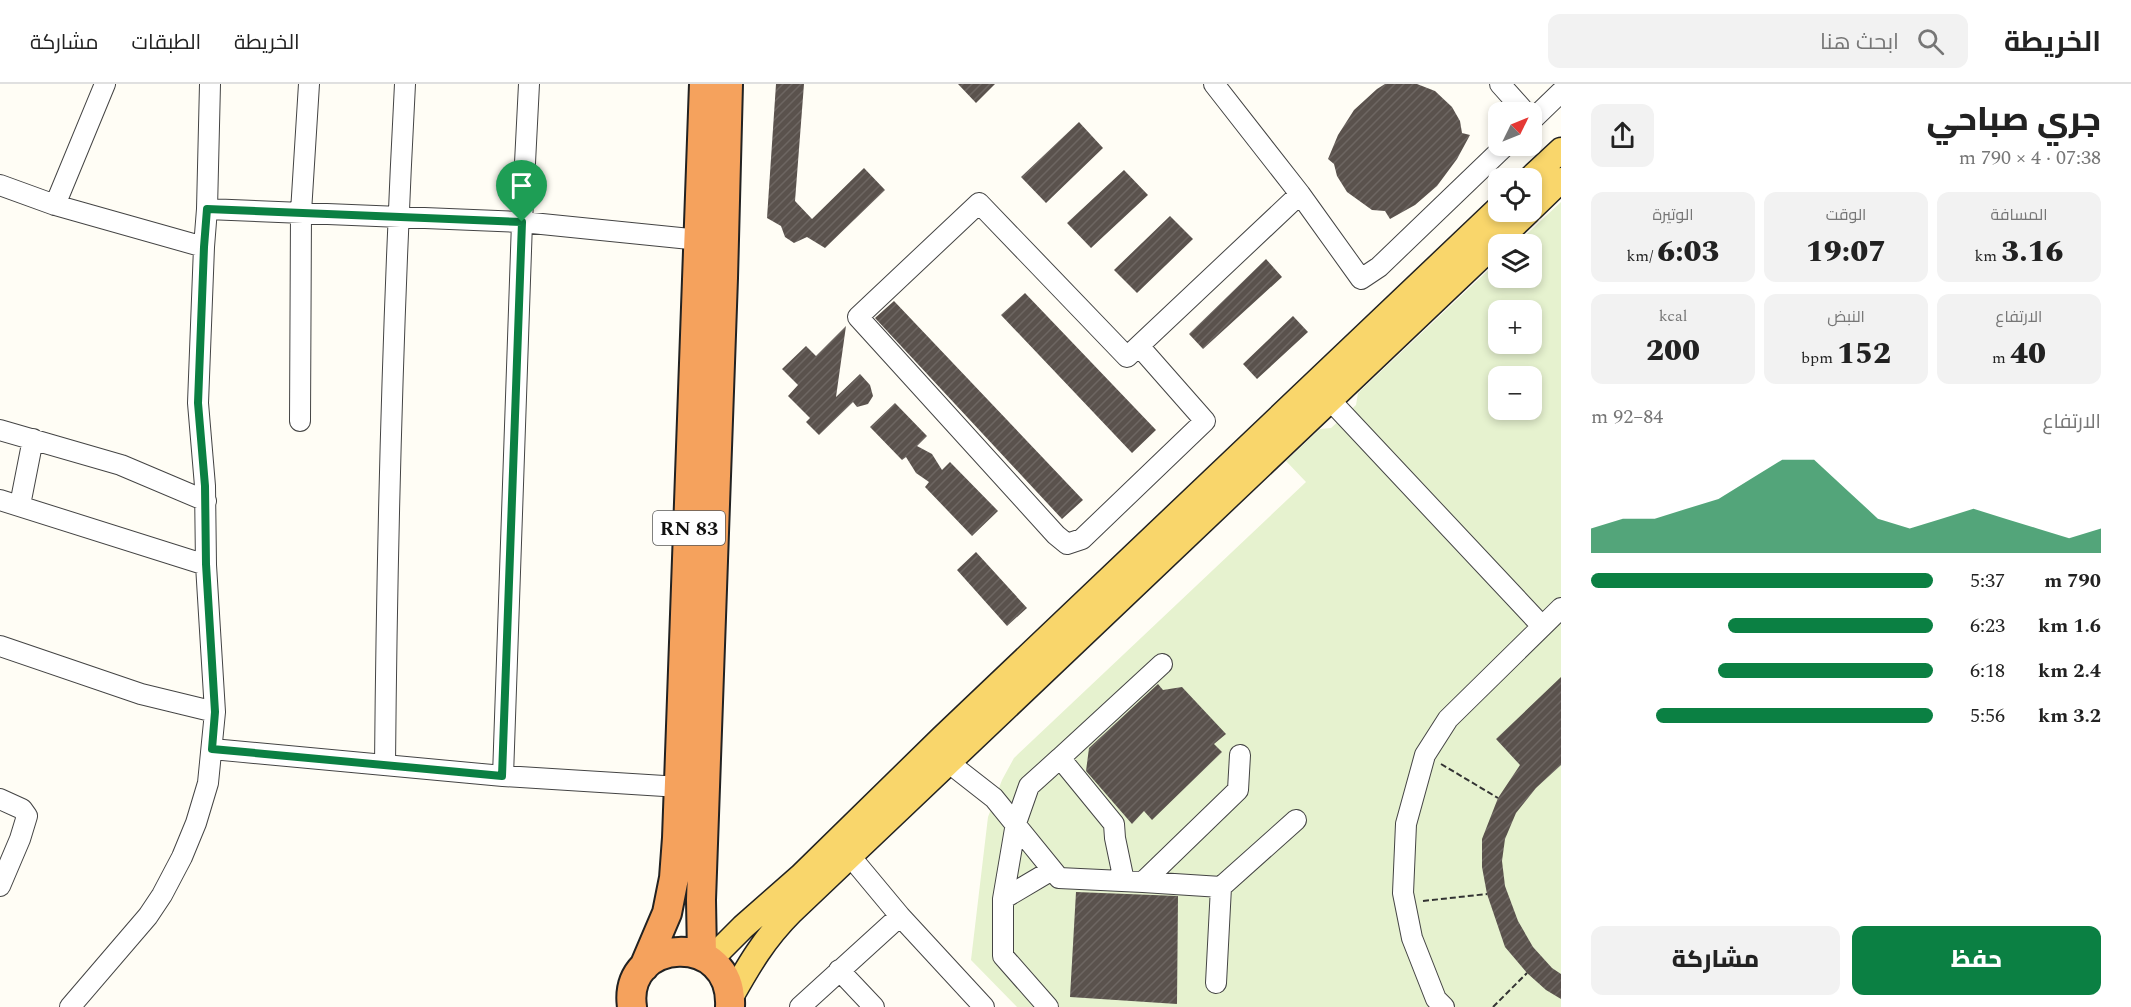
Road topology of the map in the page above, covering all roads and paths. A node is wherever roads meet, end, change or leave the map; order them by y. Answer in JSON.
{"nodes":[{"id":1,"x":105,"y":84,"type":"edge"},
{"id":2,"x":210,"y":84,"type":"edge"},
{"id":3,"x":309,"y":84,"type":"edge"},
{"id":4,"x":405,"y":84,"type":"edge"},
{"id":5,"x":529,"y":84,"type":"edge"},
{"id":6,"x":704,"y":84,"type":"edge"},
{"id":7,"x":728,"y":84,"type":"edge"},
{"id":8,"x":1214,"y":84,"type":"edge"},
{"id":9,"x":1500,"y":84,"type":"edge"},
{"id":10,"x":1561,"y":92,"type":"edge"},
{"id":11,"x":1516,"y":102,"type":"edge"},
{"id":12,"x":1542,"y":110,"type":"edge"},
{"id":13,"x":1561,"y":150,"type":"edge"},
{"id":14,"x":1495,"y":156,"type":"edge"},
{"id":15,"x":1542,"y":168,"type":"edge"},
{"id":16,"x":1561,"y":180,"type":"edge"},
{"id":17,"x":0,"y":185,"type":"edge"},
{"id":18,"x":1300,"y":194,"type":"junction"},
{"id":19,"x":1542,"y":198,"type":"edge"},
{"id":20,"x":55,"y":205,"type":"junction"},
{"id":21,"x":207,"y":209,"type":"junction"},
{"id":22,"x":301,"y":212,"type":"junction"},
{"id":23,"x":398,"y":216,"type":"junction"},
{"id":24,"x":1488,"y":219,"type":"edge"},
{"id":25,"x":522,"y":222,"type":"junction"},
{"id":26,"x":1517,"y":222,"type":"edge"},
{"id":27,"x":700,"y":240,"type":"junction"},
{"id":28,"x":204,"y":247,"type":"junction"},
{"id":29,"x":1139,"y":346,"type":"junction"},
{"id":30,"x":1330,"y":400,"type":"junction"},
{"id":31,"x":300,"y":421,"type":"dead end"},
{"id":32,"x":0,"y":430,"type":"edge"},
{"id":33,"x":33,"y":439,"type":"junction"},
{"id":34,"x":0,"y":500,"type":"edge"},
{"id":35,"x":206,"y":501,"type":"junction"},
{"id":36,"x":20,"y":505,"type":"junction"},
{"id":37,"x":206,"y":564,"type":"junction"},
{"id":38,"x":1561,"y":608,"type":"edge"},
{"id":39,"x":1542,"y":626,"type":"junction"},
{"id":40,"x":0,"y":646,"type":"edge"},
{"id":41,"x":1162,"y":664,"type":"dead end"},
{"id":42,"x":215,"y":712,"type":"junction"},
{"id":43,"x":212,"y":749,"type":"junction"},
{"id":44,"x":1240,"y":755,"type":"dead end"},
{"id":45,"x":1425,"y":755,"type":"junction"},
{"id":46,"x":1060,"y":758,"type":"junction"},
{"id":47,"x":948,"y":762,"type":"junction"},
{"id":48,"x":385,"y":765,"type":"junction"},
{"id":49,"x":502,"y":776,"type":"junction"},
{"id":50,"x":680,"y":787,"type":"junction"},
{"id":51,"x":1498,"y":798,"type":"dead end"},
{"id":52,"x":0,"y":799,"type":"edge"},
{"id":53,"x":1296,"y":820,"type":"dead end"},
{"id":54,"x":1017,"y":823,"type":"junction"},
{"id":55,"x":850,"y":856,"type":"junction"},
{"id":56,"x":1052,"y":870,"type":"junction"},
{"id":57,"x":1133,"y":882,"type":"junction"},
{"id":58,"x":0,"y":886,"type":"edge"},
{"id":59,"x":1221,"y":887,"type":"junction"},
{"id":60,"x":1487,"y":894,"type":"dead end"},
{"id":61,"x":1003,"y":899,"type":"junction"},
{"id":62,"x":1405,"y":903,"type":"junction"},
{"id":63,"x":900,"y":916,"type":"junction"},
{"id":64,"x":706,"y":958,"type":"junction"},
{"id":65,"x":644,"y":967,"type":"junction"},
{"id":66,"x":838,"y":970,"type":"junction"},
{"id":67,"x":1527,"y":973,"type":"dead end"},
{"id":68,"x":1216,"y":983,"type":"dead end"},
{"id":69,"x":730,"y":1002,"type":"edge"},
{"id":70,"x":70,"y":1007,"type":"edge"},
{"id":71,"x":632,"y":1007,"type":"edge"},
{"id":72,"x":800,"y":1007,"type":"edge"},
{"id":73,"x":874,"y":1007,"type":"edge"},
{"id":74,"x":984,"y":1007,"type":"edge"},
{"id":75,"x":1048,"y":1007,"type":"edge"},
{"id":76,"x":1444,"y":1007,"type":"edge"},
{"id":77,"x":1493,"y":1007,"type":"edge"}],
"edges":[{"from":1,"to":20,"type":"street"},
{"from":2,"to":21,"type":"street"},
{"from":3,"to":22,"type":"street"},
{"from":4,"to":23,"type":"street"},
{"from":5,"to":25,"type":"street"},
{"from":6,"to":27,"type":"highway","number":"RN 83"},
{"from":7,"to":64,"type":"highway","number":"RN 83"},
{"from":8,"to":18,"type":"street"},
{"from":9,"to":11,"type":"street"},
{"from":10,"to":12,"type":"street"},
{"from":13,"to":15,"type":"main road"},
{"from":14,"to":18,"type":"street"},
{"from":16,"to":19,"type":"main road"},
{"from":17,"to":20,"type":"street"},
{"from":18,"to":29,"type":"street"},
{"from":20,"to":28,"type":"street"},
{"from":21,"to":22,"type":"street"},
{"from":21,"to":28,"type":"street"},
{"from":22,"to":23,"type":"street"},
{"from":22,"to":31,"type":"street"},
{"from":23,"to":25,"type":"street"},
{"from":23,"to":48,"type":"street"},
{"from":24,"to":64,"type":"main road"},
{"from":25,"to":27,"type":"street"},
{"from":25,"to":49,"type":"street"},
{"from":26,"to":30,"type":"main road"},
{"from":27,"to":50,"type":"highway","number":"RN 83"},
{"from":28,"to":35,"type":"street"},
{"from":29,"to":29,"type":"street"},
{"from":30,"to":39,"type":"street"},
{"from":30,"to":47,"type":"main road"},
{"from":32,"to":33,"type":"street"},
{"from":33,"to":35,"type":"street"},
{"from":33,"to":36,"type":"street"},
{"from":34,"to":36,"type":"street"},
{"from":35,"to":37,"type":"street"},
{"from":36,"to":37,"type":"street"},
{"from":37,"to":42,"type":"street"},
{"from":38,"to":39,"type":"street"},
{"from":39,"to":45,"type":"street"},
{"from":40,"to":42,"type":"street"},
{"from":41,"to":46,"type":"street"},
{"from":42,"to":43,"type":"street"},
{"from":43,"to":48,"type":"street"},
{"from":43,"to":70,"type":"street"},
{"from":44,"to":57,"type":"street"},
{"from":45,"to":51,"type":"path"},
{"from":45,"to":62,"type":"street"},
{"from":46,"to":54,"type":"street"},
{"from":46,"to":57,"type":"street"},
{"from":47,"to":54,"type":"street"},
{"from":47,"to":55,"type":"main road"},
{"from":48,"to":49,"type":"street"},
{"from":49,"to":50,"type":"street"},
{"from":50,"to":65,"type":"highway","number":"RN 83"},
{"from":52,"to":58,"type":"street"},
{"from":53,"to":59,"type":"street"},
{"from":54,"to":56,"type":"street"},
{"from":54,"to":61,"type":"street"},
{"from":55,"to":63,"type":"street"},
{"from":55,"to":69,"type":"main road"},
{"from":56,"to":57,"type":"street"},
{"from":56,"to":61,"type":"street"},
{"from":57,"to":59,"type":"street"},
{"from":59,"to":68,"type":"street"},
{"from":60,"to":62,"type":"path"},
{"from":61,"to":75,"type":"street"},
{"from":62,"to":76,"type":"street"},
{"from":63,"to":66,"type":"street"},
{"from":63,"to":74,"type":"street"},
{"from":64,"to":65,"type":"highway"},
{"from":64,"to":69,"type":"highway"},
{"from":65,"to":71,"type":"highway"},
{"from":66,"to":72,"type":"street"},
{"from":66,"to":73,"type":"street"},
{"from":67,"to":77,"type":"path"}]}
